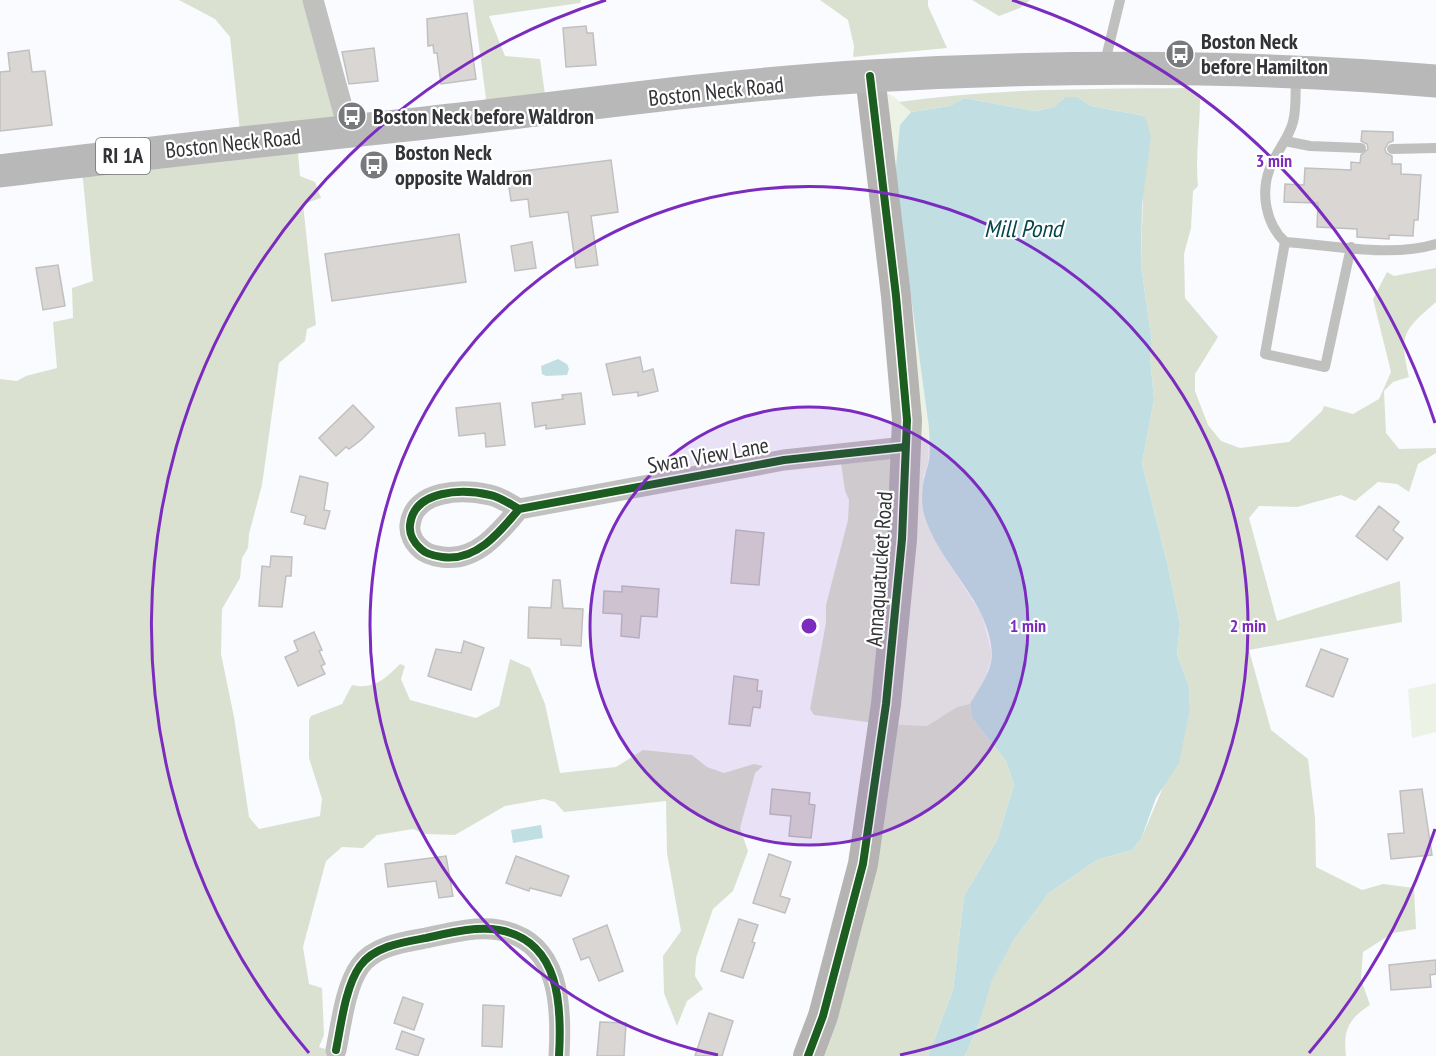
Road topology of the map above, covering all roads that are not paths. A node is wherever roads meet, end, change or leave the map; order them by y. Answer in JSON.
{"nodes":[{"id":1,"x":313,"y":0,"type":"edge"},
{"id":2,"x":1120,"y":0,"type":"edge"},
{"id":3,"x":1104,"y":69,"type":"junction"},
{"id":4,"x":1296,"y":71,"type":"junction"},
{"id":5,"x":870,"y":76,"type":"junction"},
{"id":6,"x":1436,"y":81,"type":"edge"},
{"id":7,"x":349,"y":132,"type":"junction"},
{"id":8,"x":1285,"y":141,"type":"junction"},
{"id":9,"x":1361,"y":148,"type":"dead end"},
{"id":10,"x":1436,"y":148,"type":"edge"},
{"id":11,"x":1392,"y":149,"type":"dead end"},
{"id":12,"x":0,"y":171,"type":"edge"},
{"id":13,"x":1285,"y":242,"type":"junction"},
{"id":14,"x":1436,"y":244,"type":"edge"},
{"id":15,"x":1351,"y":247,"type":"junction"},
{"id":16,"x":905,"y":447,"type":"junction"},
{"id":17,"x":519,"y":509,"type":"junction"},
{"id":18,"x":336,"y":1050,"type":"dead end"},
{"id":19,"x":559,"y":1056,"type":"edge"},
{"id":20,"x":808,"y":1056,"type":"edge"}],
"edges":[{"from":1,"to":7,"type":"street"},
{"from":2,"to":3,"type":"lane"},
{"from":3,"to":4,"type":"main road","name":"Boston Neck Road","number":"RI 1A"},
{"from":3,"to":5,"type":"main road","name":"Boston Neck Road","number":"RI 1A"},
{"from":4,"to":6,"type":"main road","name":"Boston Neck Road","number":"RI 1A"},
{"from":4,"to":8,"type":"lane"},
{"from":5,"to":7,"type":"main road","name":"Boston Neck Road","number":"RI 1A"},
{"from":5,"to":16,"type":"street","name":"Annaquatucket Road"},
{"from":7,"to":12,"type":"main road","name":"Boston Neck Road","number":"RI 1A"},
{"from":8,"to":9,"type":"lane"},
{"from":8,"to":13,"type":"lane"},
{"from":10,"to":11,"type":"lane"},
{"from":13,"to":15,"type":"lane"},
{"from":13,"to":15,"type":"lane"},
{"from":14,"to":15,"type":"lane"},
{"from":16,"to":17,"type":"street","name":"Swan View Lane"},
{"from":16,"to":20,"type":"street","name":"Annaquatucket Road"},
{"from":17,"to":17,"type":"street"},
{"from":18,"to":19,"type":"street"}]}
